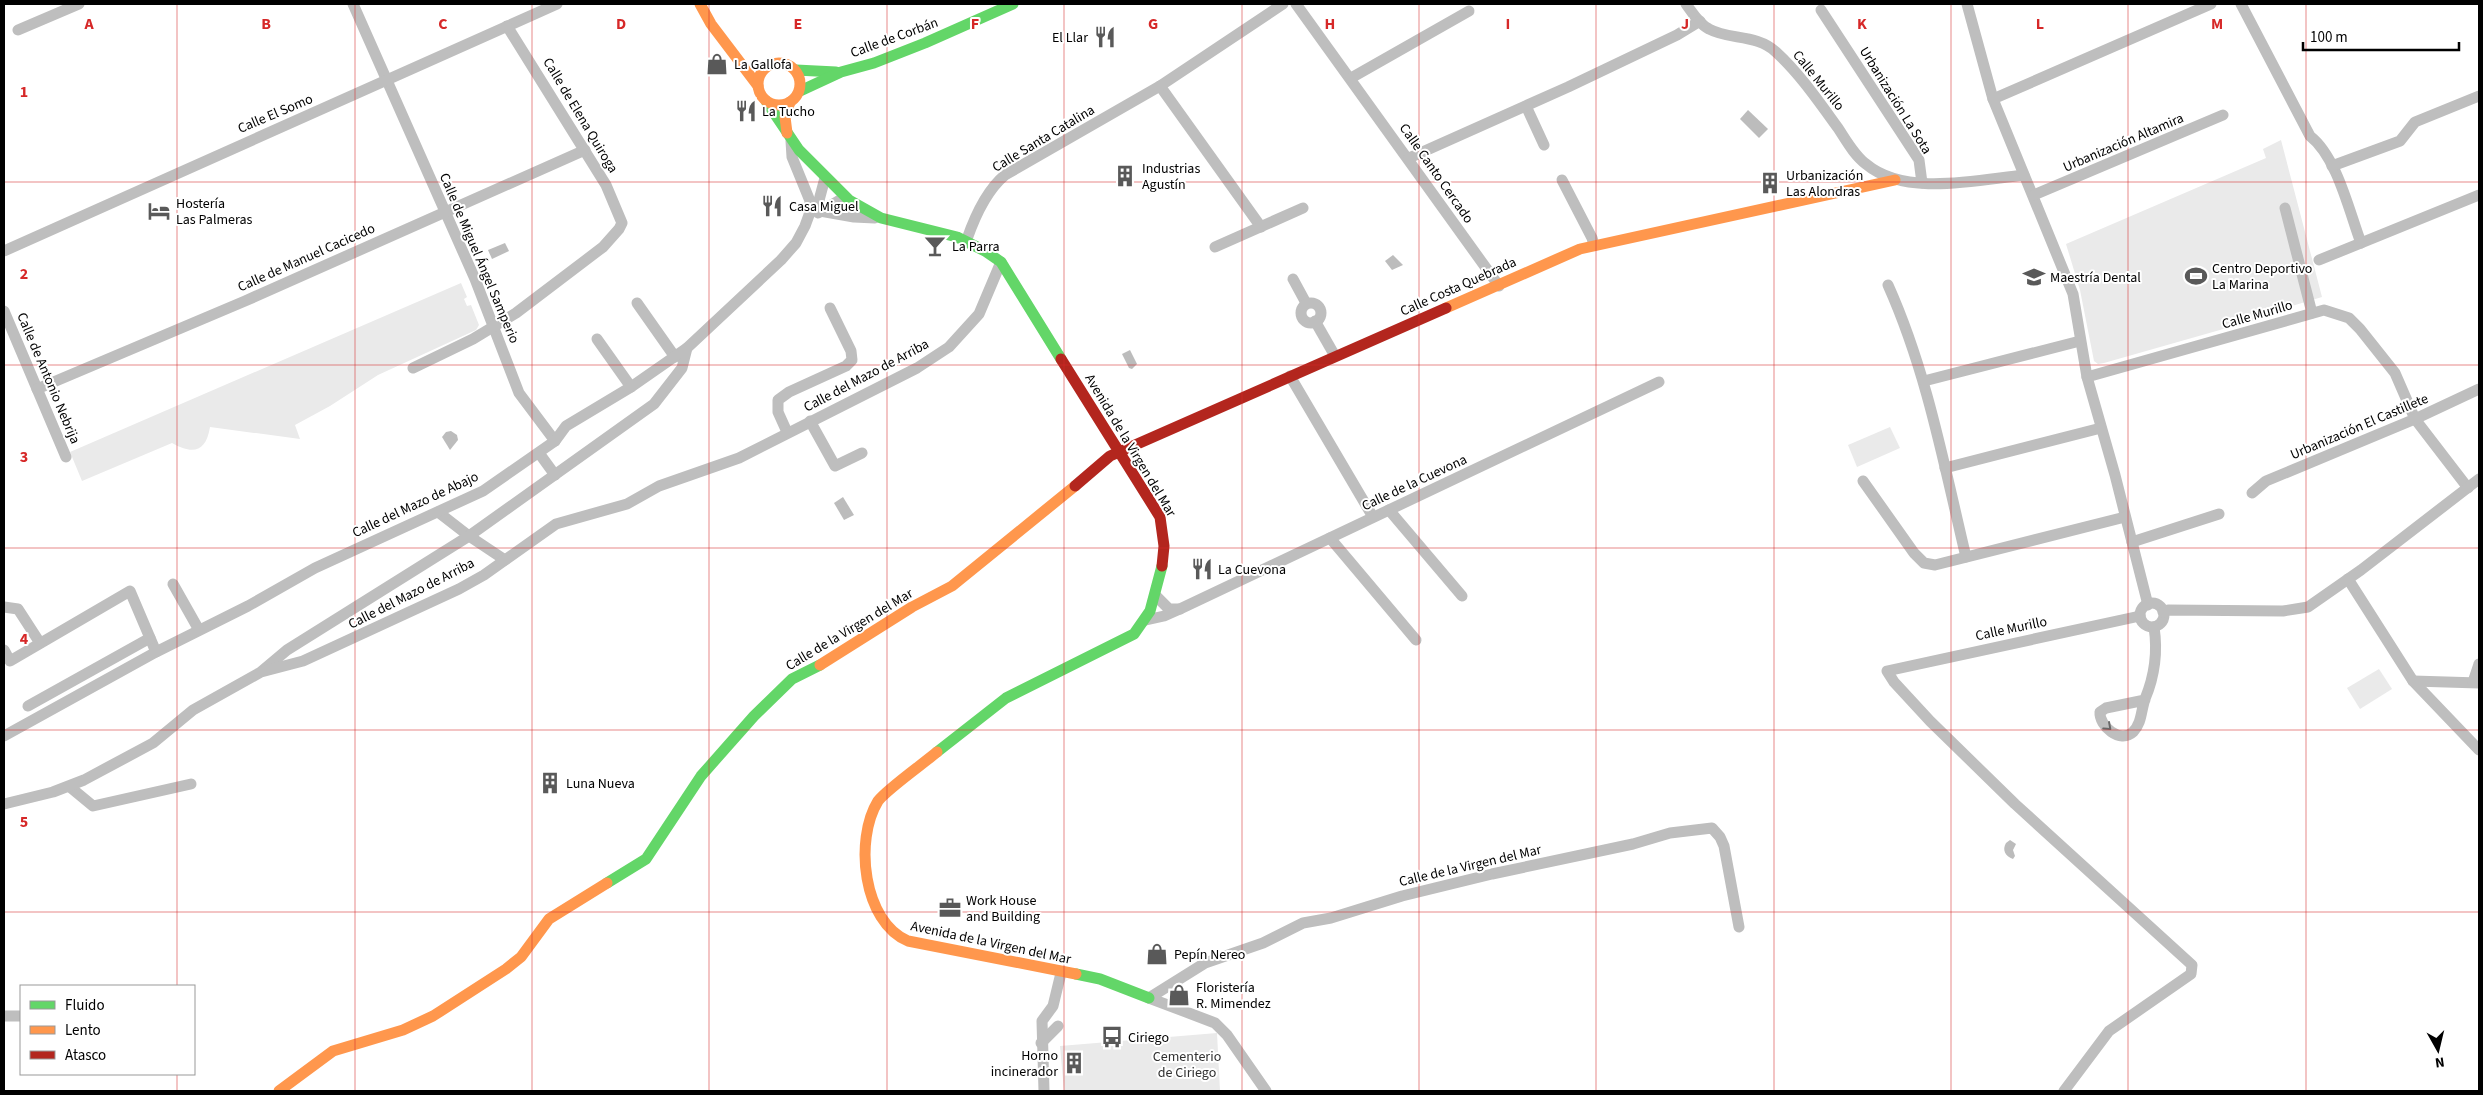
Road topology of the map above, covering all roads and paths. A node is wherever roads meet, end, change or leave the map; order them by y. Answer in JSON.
{"nodes":[{"id":1,"x":79,"y":4,"type":"edge"},
{"id":2,"x":354,"y":4,"type":"edge"},
{"id":3,"x":557,"y":4,"type":"edge"},
{"id":4,"x":688,"y":4,"type":"edge"},
{"id":5,"x":700,"y":4,"type":"edge"},
{"id":6,"x":1013,"y":4,"type":"edge"},
{"id":7,"x":1282,"y":4,"type":"edge"},
{"id":8,"x":1296,"y":4,"type":"edge"},
{"id":9,"x":1686,"y":4,"type":"edge"},
{"id":10,"x":1967,"y":4,"type":"edge"},
{"id":11,"x":2211,"y":4,"type":"edge"},
{"id":12,"x":2240,"y":4,"type":"edge"},
{"id":13,"x":1821,"y":10,"type":"dead end"},
{"id":14,"x":1469,"y":11,"type":"dead end"},
{"id":15,"x":1700,"y":21,"type":"junction"},
{"id":16,"x":711,"y":24,"type":"junction"},
{"id":17,"x":507,"y":26,"type":"junction"},
{"id":18,"x":18,"y":30,"type":"dead end"},
{"id":19,"x":737,"y":57,"type":"junction"},
{"id":20,"x":768,"y":66,"type":"junction"},
{"id":21,"x":796,"y":70,"type":"junction"},
{"id":22,"x":841,"y":72,"type":"junction"},
{"id":23,"x":1352,"y":78,"type":"junction"},
{"id":24,"x":388,"y":81,"type":"junction"},
{"id":25,"x":758,"y":86,"type":"junction"},
{"id":26,"x":1160,"y":86,"type":"junction"},
{"id":27,"x":800,"y":92,"type":"junction"},
{"id":28,"x":2479,"y":96,"type":"edge"},
{"id":29,"x":1993,"y":98,"type":"junction"},
{"id":30,"x":766,"y":100,"type":"junction"},
{"id":31,"x":790,"y":102,"type":"junction"},
{"id":32,"x":1526,"y":106,"type":"junction"},
{"id":33,"x":2223,"y":115,"type":"dead end"},
{"id":34,"x":789,"y":137,"type":"junction"},
{"id":35,"x":1544,"y":145,"type":"dead end"},
{"id":36,"x":585,"y":150,"type":"junction"},
{"id":37,"x":1409,"y":158,"type":"junction"},
{"id":38,"x":1866,"y":164,"type":"junction"},
{"id":39,"x":2332,"y":166,"type":"junction"},
{"id":40,"x":2024,"y":175,"type":"junction"},
{"id":41,"x":825,"y":178,"type":"junction"},
{"id":42,"x":1562,"y":180,"type":"dead end"},
{"id":43,"x":1895,"y":180,"type":"junction"},
{"id":44,"x":1922,"y":183,"type":"junction"},
{"id":45,"x":1856,"y":188,"type":"junction"},
{"id":46,"x":2034,"y":195,"type":"junction"},
{"id":47,"x":2479,"y":195,"type":"edge"},
{"id":48,"x":845,"y":197,"type":"junction"},
{"id":49,"x":810,"y":201,"type":"joint"},
{"id":50,"x":1303,"y":208,"type":"dead end"},
{"id":51,"x":2284,"y":208,"type":"dead end"},
{"id":52,"x":820,"y":211,"type":"junction"},
{"id":53,"x":445,"y":212,"type":"junction"},
{"id":54,"x":881,"y":218,"type":"junction"},
{"id":55,"x":805,"y":226,"type":"junction"},
{"id":56,"x":1261,"y":227,"type":"junction"},
{"id":57,"x":1645,"y":234,"type":"joint"},
{"id":58,"x":967,"y":239,"type":"junction"},
{"id":59,"x":2362,"y":243,"type":"junction"},
{"id":60,"x":1594,"y":246,"type":"junction"},
{"id":61,"x":1215,"y":247,"type":"dead end"},
{"id":62,"x":4,"y":251,"type":"edge"},
{"id":63,"x":2319,"y":260,"type":"dead end"},
{"id":64,"x":1001,"y":262,"type":"junction"},
{"id":65,"x":1293,"y":279,"type":"dead end"},
{"id":66,"x":1888,"y":285,"type":"dead end"},
{"id":67,"x":1499,"y":286,"type":"junction"},
{"id":68,"x":637,"y":303,"type":"dead end"},
{"id":69,"x":830,"y":308,"type":"dead end"},
{"id":70,"x":4,"y":311,"type":"edge"},
{"id":71,"x":2312,"y":313,"type":"junction"},
{"id":72,"x":494,"y":328,"type":"junction"},
{"id":73,"x":597,"y":339,"type":"dead end"},
{"id":74,"x":2080,"y":341,"type":"junction"},
{"id":75,"x":687,"y":348,"type":"junction"},
{"id":76,"x":1335,"y":356,"type":"junction"},
{"id":77,"x":675,"y":357,"type":"junction"},
{"id":78,"x":412,"y":368,"type":"dead end"},
{"id":79,"x":1290,"y":376,"type":"junction"},
{"id":80,"x":2087,"y":377,"type":"junction"},
{"id":81,"x":1924,"y":381,"type":"junction"},
{"id":82,"x":1658,"y":382,"type":"dead end"},
{"id":83,"x":631,"y":387,"type":"junction"},
{"id":84,"x":37,"y":389,"type":"junction"},
{"id":85,"x":2479,"y":389,"type":"edge"},
{"id":86,"x":2415,"y":419,"type":"junction"},
{"id":87,"x":810,"y":421,"type":"junction"},
{"id":88,"x":2101,"y":428,"type":"junction"},
{"id":89,"x":786,"y":432,"type":"junction"},
{"id":90,"x":555,"y":441,"type":"junction"},
{"id":91,"x":1119,"y":452,"type":"junction"},
{"id":92,"x":539,"y":453,"type":"junction"},
{"id":93,"x":862,"y":453,"type":"dead end"},
{"id":94,"x":66,"y":456,"type":"dead end"},
{"id":95,"x":1945,"y":468,"type":"junction"},
{"id":96,"x":555,"y":475,"type":"junction"},
{"id":97,"x":2479,"y":479,"type":"edge"},
{"id":98,"x":1863,"y":481,"type":"dead end"},
{"id":99,"x":2468,"y":488,"type":"junction"},
{"id":100,"x":2252,"y":493,"type":"dead end"},
{"id":101,"x":1389,"y":510,"type":"junction"},
{"id":102,"x":438,"y":512,"type":"junction"},
{"id":103,"x":2219,"y":514,"type":"dead end"},
{"id":104,"x":1373,"y":517,"type":"junction"},
{"id":105,"x":2125,"y":517,"type":"junction"},
{"id":106,"x":469,"y":536,"type":"junction"},
{"id":107,"x":1330,"y":538,"type":"junction"},
{"id":108,"x":2132,"y":542,"type":"junction"},
{"id":109,"x":1966,"y":557,"type":"junction"},
{"id":110,"x":505,"y":560,"type":"junction"},
{"id":111,"x":2348,"y":580,"type":"junction"},
{"id":112,"x":172,"y":584,"type":"dead end"},
{"id":113,"x":1155,"y":595,"type":"junction"},
{"id":114,"x":1462,"y":596,"type":"dead end"},
{"id":115,"x":2148,"y":604,"type":"junction"},
{"id":116,"x":4,"y":607,"type":"edge"},
{"id":117,"x":1182,"y":608,"type":"junction"},
{"id":118,"x":2163,"y":612,"type":"junction"},
{"id":119,"x":2140,"y":616,"type":"junction"},
{"id":120,"x":1146,"y":620,"type":"junction"},
{"id":121,"x":2154,"y":627,"type":"junction"},
{"id":122,"x":199,"y":630,"type":"junction"},
{"id":123,"x":150,"y":638,"type":"junction"},
{"id":124,"x":1416,"y":640,"type":"dead end"},
{"id":125,"x":40,"y":643,"type":"junction"},
{"id":126,"x":4,"y":650,"type":"edge"},
{"id":127,"x":156,"y":652,"type":"junction"},
{"id":128,"x":2479,"y":664,"type":"edge"},
{"id":129,"x":261,"y":672,"type":"junction"},
{"id":130,"x":2413,"y":682,"type":"junction"},
{"id":131,"x":2476,"y":682,"type":"edge"},
{"id":132,"x":2145,"y":700,"type":"dead end"},
{"id":133,"x":28,"y":706,"type":"dead end"},
{"id":134,"x":4,"y":736,"type":"edge"},
{"id":135,"x":2479,"y":750,"type":"edge"},
{"id":136,"x":191,"y":784,"type":"dead end"},
{"id":137,"x":70,"y":787,"type":"junction"},
{"id":138,"x":4,"y":804,"type":"edge"},
{"id":139,"x":1739,"y":927,"type":"dead end"},
{"id":140,"x":1060,"y":973,"type":"junction"},
{"id":141,"x":1149,"y":998,"type":"junction"},
{"id":142,"x":4,"y":1016,"type":"edge"},
{"id":143,"x":20,"y":1016,"type":"edge"},
{"id":144,"x":1058,"y":1026,"type":"dead end"},
{"id":145,"x":1041,"y":1043,"type":"junction"},
{"id":146,"x":279,"y":1091,"type":"edge"},
{"id":147,"x":1044,"y":1091,"type":"edge"},
{"id":148,"x":1266,"y":1091,"type":"edge"},
{"id":149,"x":2064,"y":1091,"type":"edge"}],
"edges":[{"from":1,"to":18,"type":"street"},
{"from":2,"to":24,"type":"street","name":"Calle de Miguel Ángel Samperio"},
{"from":3,"to":17,"type":"street","name":"Calle El Somo"},
{"from":4,"to":16,"type":"main road"},
{"from":5,"to":16,"type":"main road"},
{"from":6,"to":22,"type":"main road","name":"Calle de Corbán"},
{"from":7,"to":26,"type":"street","name":"Calle Santa Catalina"},
{"from":8,"to":23,"type":"street","name":"Calle Canto Cercado"},
{"from":9,"to":15,"type":"street","name":"Calle Murillo"},
{"from":10,"to":29,"type":"street"},
{"from":11,"to":29,"type":"street"},
{"from":12,"to":39,"type":"street"},
{"from":13,"to":44,"type":"street","name":"Urbanización La Sota"},
{"from":14,"to":23,"type":"street"},
{"from":15,"to":32,"type":"street"},
{"from":15,"to":38,"type":"street","name":"Calle Murillo"},
{"from":16,"to":19,"type":"main road"},
{"from":17,"to":24,"type":"street","name":"Calle El Somo"},
{"from":17,"to":36,"type":"street","name":"Calle de Elena Quiroga"},
{"from":19,"to":20,"type":"main road"},
{"from":19,"to":25,"type":"main road"},
{"from":20,"to":21,"type":"main road"},
{"from":20,"to":25,"type":"main road"},
{"from":21,"to":22,"type":"main road","name":"Calle de Corbán"},
{"from":21,"to":27,"type":"main road"},
{"from":22,"to":27,"type":"main road","name":"Calle de Corbán"},
{"from":23,"to":37,"type":"street","name":"Calle Canto Cercado"},
{"from":24,"to":53,"type":"street","name":"Calle de Miguel Ángel Samperio"},
{"from":24,"to":62,"type":"street","name":"Calle El Somo"},
{"from":25,"to":30,"type":"main road"},
{"from":26,"to":56,"type":"street"},
{"from":26,"to":58,"type":"street","name":"Calle Santa Catalina"},
{"from":27,"to":31,"type":"main road"},
{"from":28,"to":39,"type":"street"},
{"from":29,"to":40,"type":"street"},
{"from":30,"to":31,"type":"main road"},
{"from":30,"to":34,"type":"main road","name":"Avenida de la Virgen del Mar"},
{"from":31,"to":34,"type":"main road","name":"Avenida de la Virgen del Mar"},
{"from":32,"to":35,"type":"street"},
{"from":32,"to":37,"type":"street"},
{"from":33,"to":46,"type":"street","name":"Urbanización Altamira"},
{"from":34,"to":41,"type":"main road","name":"Avenida de la Virgen del Mar"},
{"from":34,"to":49,"type":"street","name":"Avenida de la Virgen del Mar"},
{"from":36,"to":53,"type":"street","name":"Calle de Manuel Cacicedo"},
{"from":36,"to":72,"type":"street","name":"Calle de Elena Quiroga"},
{"from":37,"to":67,"type":"street","name":"Calle Canto Cercado"},
{"from":38,"to":43,"type":"street","name":"Calle Murillo"},
{"from":38,"to":45,"type":"street"},
{"from":39,"to":59,"type":"street"},
{"from":40,"to":44,"type":"street","name":"Calle Murillo"},
{"from":40,"to":46,"type":"street"},
{"from":41,"to":48,"type":"main road","name":"Avenida de la Virgen del Mar"},
{"from":41,"to":52,"type":"street"},
{"from":42,"to":60,"type":"street"},
{"from":43,"to":44,"type":"street","name":"Calle Murillo"},
{"from":43,"to":45,"type":"main road","name":"Calle Murillo"},
{"from":45,"to":57,"type":"main road","name":"Calle Murillo"},
{"from":46,"to":74,"type":"street"},
{"from":47,"to":59,"type":"street"},
{"from":48,"to":52,"type":"street","name":"Calle del Mazo de Abajo"},
{"from":48,"to":54,"type":"main road","name":"Avenida de la Virgen del Mar"},
{"from":49,"to":55,"type":"street","name":"Calle del Mazo de Abajo"},
{"from":50,"to":56,"type":"street"},
{"from":51,"to":71,"type":"street"},
{"from":52,"to":54,"type":"street"},
{"from":52,"to":55,"type":"street","name":"Calle del Mazo de Abajo"},
{"from":53,"to":72,"type":"street","name":"Calle de Miguel Ángel Samperio"},
{"from":53,"to":84,"type":"street","name":"Calle de Manuel Cacicedo"},
{"from":54,"to":58,"type":"main road","name":"Avenida de la Virgen del Mar"},
{"from":55,"to":75,"type":"street","name":"Calle del Mazo de Abajo"},
{"from":56,"to":61,"type":"street"},
{"from":57,"to":60,"type":"main road","name":"Calle Costa Quebrada"},
{"from":58,"to":64,"type":"main road","name":"Avenida de la Virgen del Mar"},
{"from":59,"to":63,"type":"street"},
{"from":60,"to":67,"type":"main road","name":"Calle Costa Quebrada"},
{"from":64,"to":87,"type":"street","name":"Calle del Mazo de Arriba"},
{"from":64,"to":91,"type":"main road","name":"Avenida de la Virgen del Mar"},
{"from":65,"to":76,"type":"street"},
{"from":66,"to":81,"type":"street"},
{"from":67,"to":76,"type":"main road","name":"Calle Costa Quebrada"},
{"from":68,"to":77,"type":"street"},
{"from":69,"to":89,"type":"street","name":"Calle del Mazo de Arriba"},
{"from":70,"to":84,"type":"street","name":"Calle de Antonio Nebrija"},
{"from":71,"to":80,"type":"street","name":"Calle Murillo"},
{"from":71,"to":86,"type":"street","name":"Calle Murillo"},
{"from":72,"to":78,"type":"street"},
{"from":72,"to":90,"type":"street","name":"Calle de Miguel Ángel Samperio"},
{"from":73,"to":83,"type":"street"},
{"from":74,"to":80,"type":"street"},
{"from":74,"to":81,"type":"street"},
{"from":75,"to":77,"type":"street","name":"Calle del Mazo de Abajo"},
{"from":75,"to":96,"type":"street","name":"Calle del Mazo de Arriba"},
{"from":76,"to":79,"type":"main road","name":"Calle Costa Quebrada"},
{"from":77,"to":83,"type":"street","name":"Calle del Mazo de Abajo"},
{"from":79,"to":91,"type":"main road","name":"Calle Costa Quebrada"},
{"from":79,"to":104,"type":"street"},
{"from":80,"to":88,"type":"street"},
{"from":81,"to":95,"type":"street"},
{"from":82,"to":101,"type":"street","name":"Calle de la Cuevona"},
{"from":83,"to":90,"type":"street","name":"Calle del Mazo de Abajo"},
{"from":84,"to":94,"type":"street","name":"Calle de Antonio Nebrija"},
{"from":85,"to":86,"type":"street","name":"Urbanización El Castillete"},
{"from":86,"to":99,"type":"street","name":"Calle Murillo"},
{"from":86,"to":100,"type":"street","name":"Urbanización El Castillete"},
{"from":87,"to":89,"type":"street","name":"Calle del Mazo de Arriba"},
{"from":87,"to":93,"type":"street"},
{"from":88,"to":95,"type":"street"},
{"from":88,"to":105,"type":"street"},
{"from":89,"to":110,"type":"street","name":"Calle del Mazo de Arriba"},
{"from":90,"to":92,"type":"street","name":"Calle del Mazo de Abajo"},
{"from":91,"to":113,"type":"main road","name":"Avenida de la Virgen del Mar"},
{"from":91,"to":146,"type":"main road","name":"Calle de la Virgen del Mar"},
{"from":92,"to":96,"type":"street"},
{"from":92,"to":102,"type":"street","name":"Calle del Mazo de Abajo"},
{"from":95,"to":109,"type":"street"},
{"from":96,"to":106,"type":"street","name":"Calle del Mazo de Arriba"},
{"from":97,"to":99,"type":"street"},
{"from":98,"to":109,"type":"street"},
{"from":99,"to":111,"type":"street"},
{"from":101,"to":104,"type":"street","name":"Calle de la Cuevona"},
{"from":101,"to":114,"type":"street"},
{"from":102,"to":106,"type":"street"},
{"from":102,"to":122,"type":"street","name":"Calle del Mazo de Abajo"},
{"from":103,"to":108,"type":"street"},
{"from":104,"to":107,"type":"street","name":"Calle de la Cuevona"},
{"from":105,"to":108,"type":"street"},
{"from":105,"to":109,"type":"street"},
{"from":106,"to":110,"type":"street"},
{"from":106,"to":129,"type":"street","name":"Calle del Mazo de Arriba"},
{"from":107,"to":117,"type":"street","name":"Calle de la Cuevona"},
{"from":107,"to":124,"type":"street"},
{"from":108,"to":115,"type":"street"},
{"from":110,"to":129,"type":"street","name":"Calle del Mazo de Arriba"},
{"from":111,"to":118,"type":"street"},
{"from":111,"to":130,"type":"street"},
{"from":112,"to":122,"type":"street"},
{"from":113,"to":117,"type":"street"},
{"from":113,"to":120,"type":"main road","name":"Avenida de la Virgen del Mar"},
{"from":115,"to":118,"type":"street"},
{"from":115,"to":119,"type":"street"},
{"from":116,"to":125,"type":"street"},
{"from":117,"to":120,"type":"street","name":"Calle de la Cuevona"},
{"from":118,"to":121,"type":"street"},
{"from":119,"to":121,"type":"street"},
{"from":119,"to":149,"type":"street","name":"Calle Murillo"},
{"from":120,"to":140,"type":"main road","name":"Avenida de la Virgen del Mar"},
{"from":121,"to":132,"type":"street"},
{"from":122,"to":127,"type":"street","name":"Calle del Mazo de Abajo"},
{"from":123,"to":125,"type":"street"},
{"from":123,"to":127,"type":"street"},
{"from":123,"to":133,"type":"street"},
{"from":125,"to":126,"type":"street"},
{"from":127,"to":134,"type":"street","name":"Calle del Mazo de Abajo"},
{"from":128,"to":131,"type":"street"},
{"from":129,"to":137,"type":"street","name":"Calle del Mazo de Arriba"},
{"from":130,"to":131,"type":"street"},
{"from":130,"to":135,"type":"street"},
{"from":136,"to":137,"type":"street"},
{"from":137,"to":138,"type":"street","name":"Calle del Mazo de Arriba"},
{"from":139,"to":141,"type":"street","name":"Calle de la Virgen del Mar"},
{"from":140,"to":141,"type":"main road","name":"Avenida de la Virgen del Mar"},
{"from":140,"to":145,"type":"street"},
{"from":141,"to":148,"type":"street","name":"Avenida de la Virgen del Mar"},
{"from":142,"to":143,"type":"street"},
{"from":144,"to":145,"type":"street"},
{"from":145,"to":147,"type":"street"}]}
